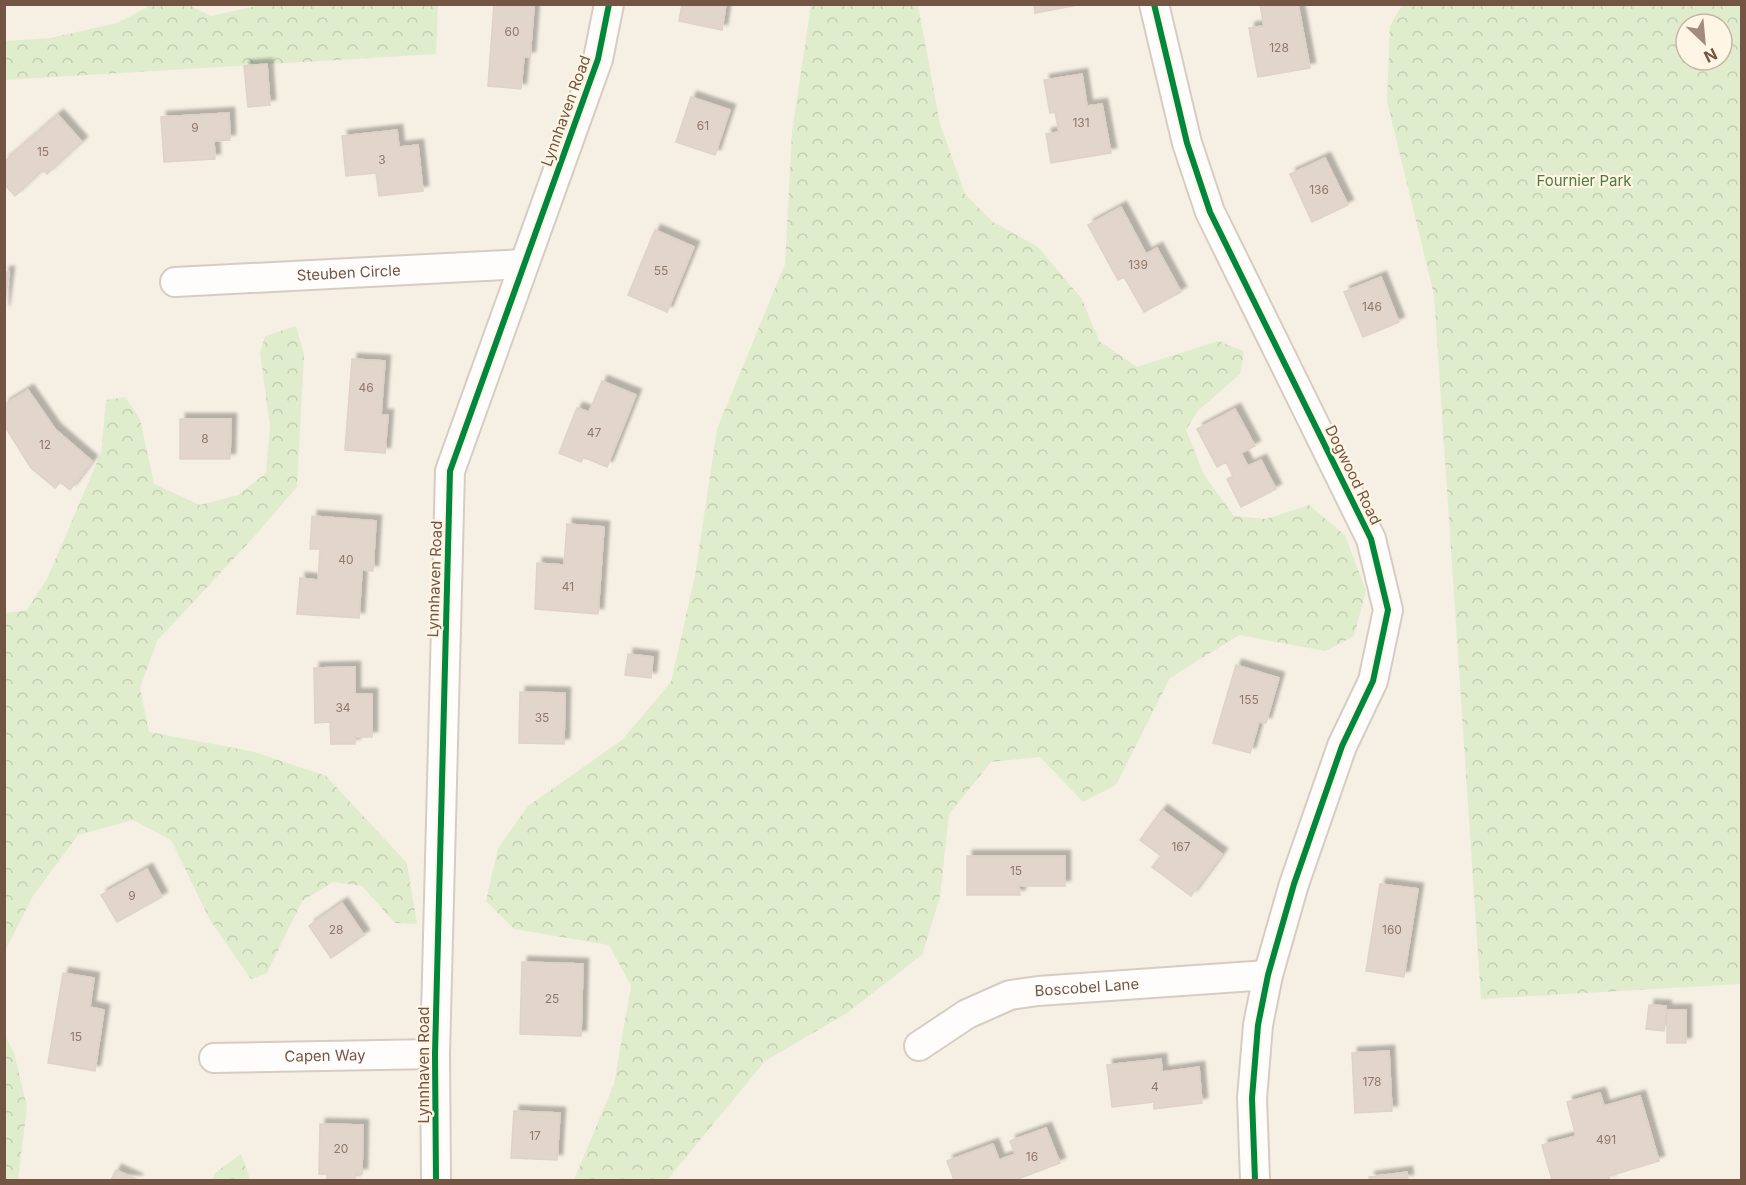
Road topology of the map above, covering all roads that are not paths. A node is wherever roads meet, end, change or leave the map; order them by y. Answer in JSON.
{"nodes":[{"id":1,"x":609,"y":4,"type":"edge"},
{"id":2,"x":1154,"y":4,"type":"edge"},
{"id":3,"x":523,"y":264,"type":"junction"},
{"id":4,"x":175,"y":282,"type":"dead end"},
{"id":5,"x":1268,"y":975,"type":"junction"},
{"id":6,"x":919,"y":1046,"type":"dead end"},
{"id":7,"x":435,"y":1054,"type":"junction"},
{"id":8,"x":214,"y":1058,"type":"dead end"},
{"id":9,"x":436,"y":1180,"type":"edge"},
{"id":10,"x":1255,"y":1180,"type":"edge"}],
"edges":[{"from":1,"to":3,"type":"street","name":"Lynnhaven Road"},
{"from":2,"to":5,"type":"street","name":"Dogwood Road"},
{"from":3,"to":4,"type":"street","name":"Steuben Circle"},
{"from":3,"to":7,"type":"street","name":"Lynnhaven Road"},
{"from":5,"to":6,"type":"street","name":"Boscobel Lane"},
{"from":5,"to":10,"type":"street","name":"Dogwood Road"},
{"from":7,"to":8,"type":"street","name":"Capen Way"},
{"from":7,"to":9,"type":"street","name":"Lynnhaven Road"}]}
